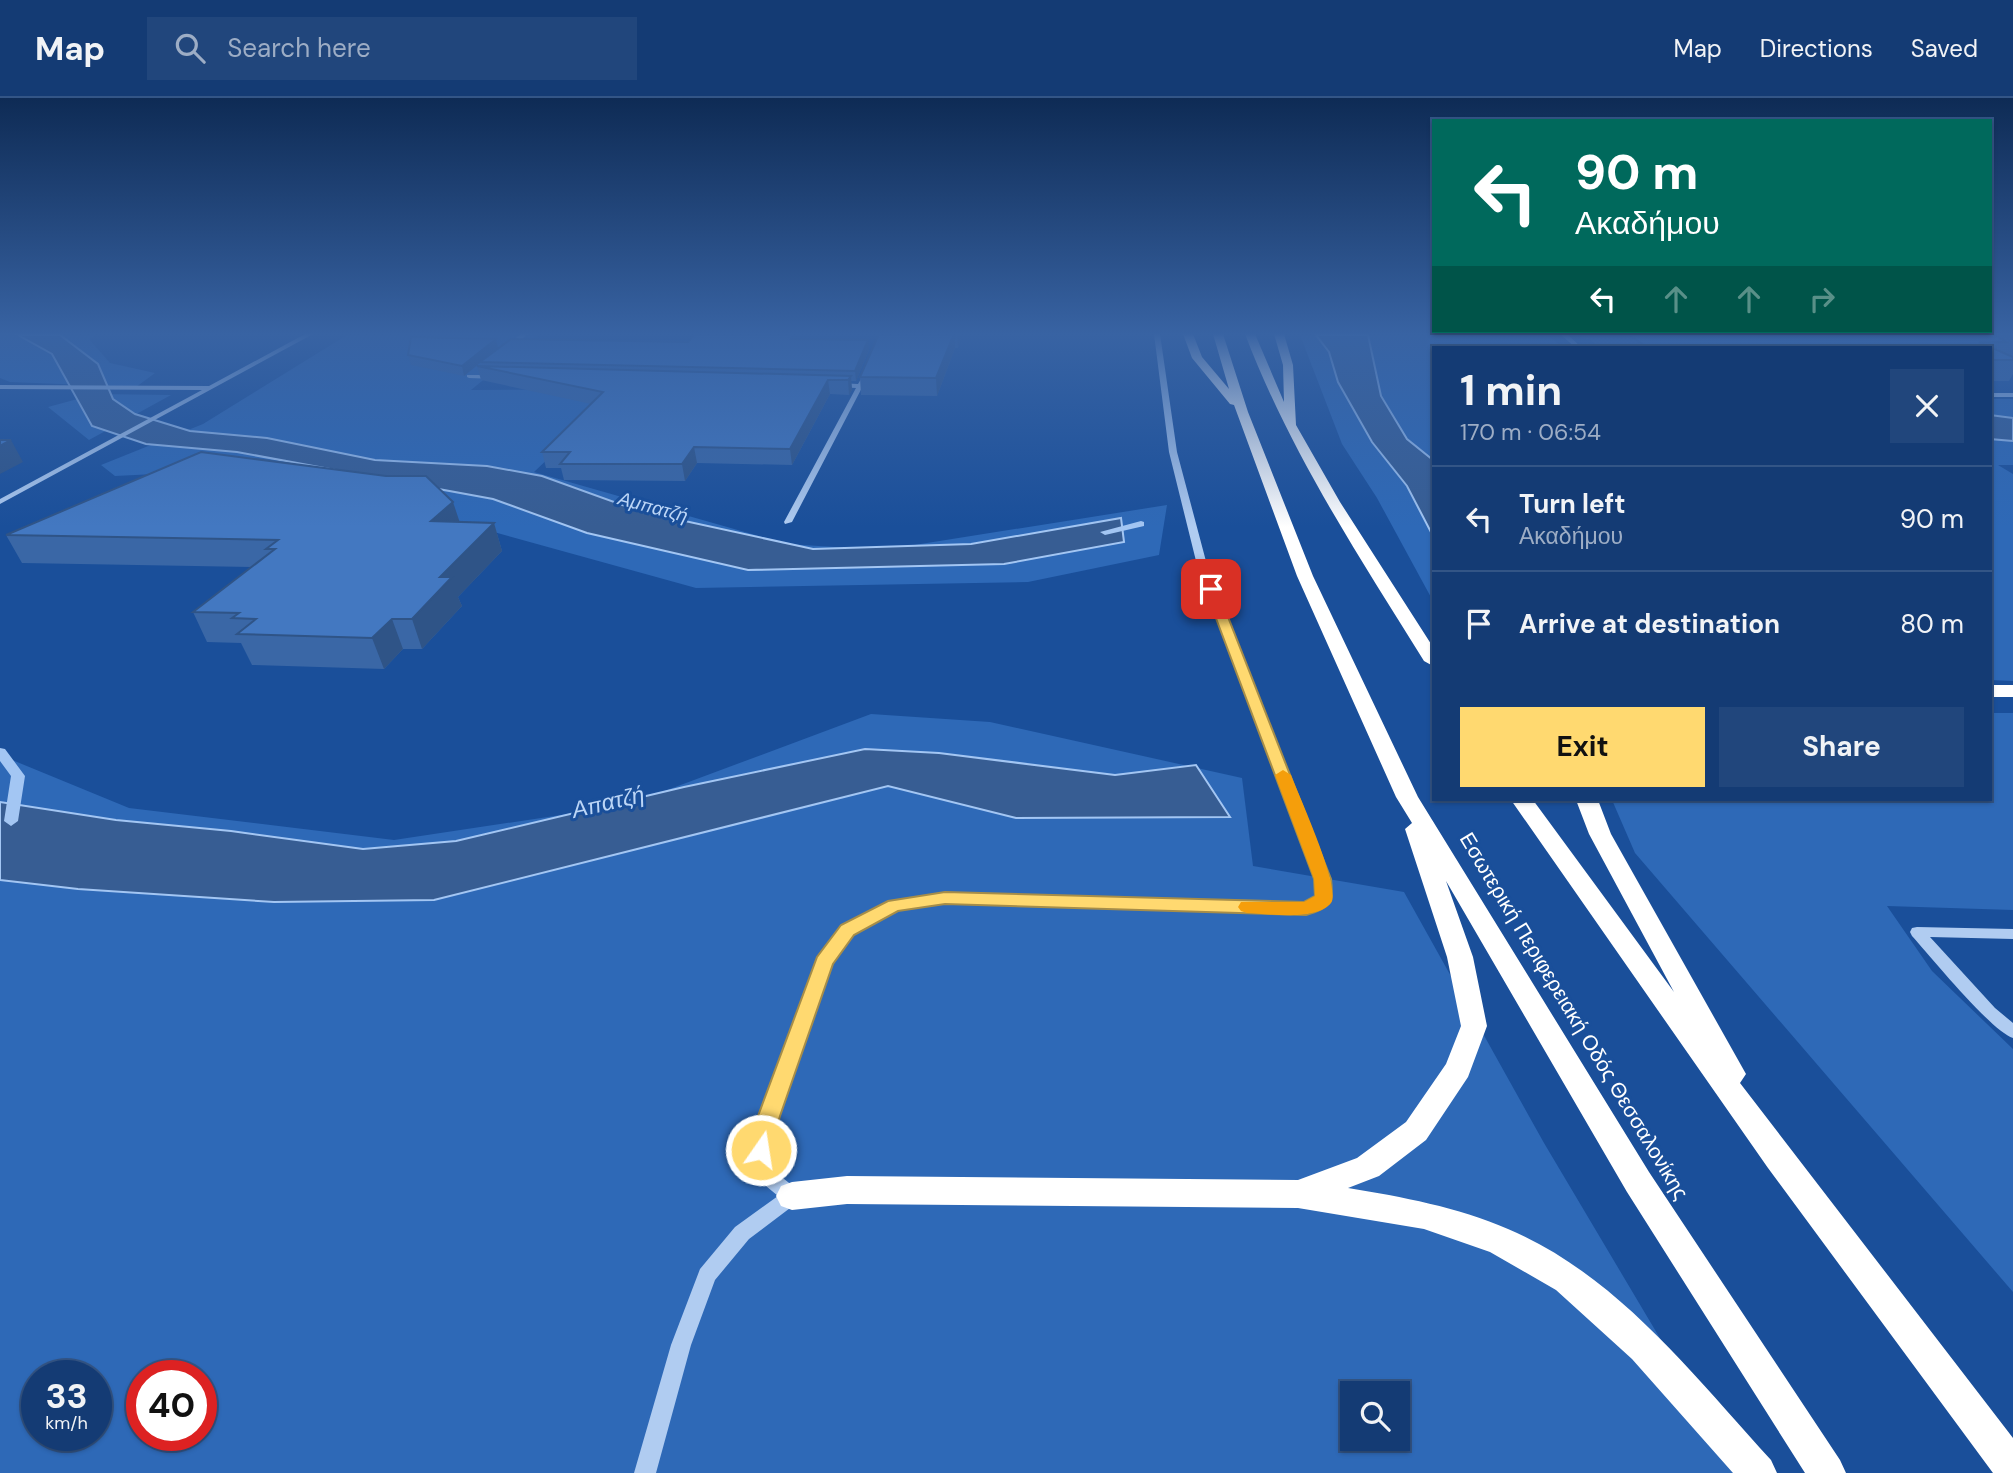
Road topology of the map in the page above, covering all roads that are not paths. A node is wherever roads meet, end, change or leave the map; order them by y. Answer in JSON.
{"nodes":[{"id":1,"x":191,"y":398,"type":"edge"},
{"id":2,"x":854,"y":398,"type":"edge"},
{"id":3,"x":1166,"y":398,"type":"edge"},
{"id":4,"x":1231,"y":398,"type":"edge"},
{"id":5,"x":1238,"y":398,"type":"edge"},
{"id":6,"x":1275,"y":398,"type":"edge"},
{"id":7,"x":1289,"y":398,"type":"edge"},
{"id":8,"x":1242,"y":411,"type":"junction"},
{"id":9,"x":1291,"y":432,"type":"junction"},
{"id":10,"x":96,"y":450,"type":"joint"},
{"id":11,"x":0,"y":502,"type":"edge"},
{"id":12,"x":788,"y":522,"type":"dead end"},
{"id":13,"x":1432,"y":659,"type":"edge"},
{"id":14,"x":1992,"y":691,"type":"edge"},
{"id":15,"x":2013,"y":691,"type":"edge"},
{"id":16,"x":1407,"y":797,"type":"junction"},
{"id":17,"x":1523,"y":801,"type":"edge"},
{"id":18,"x":1587,"y":801,"type":"edge"},
{"id":19,"x":2013,"y":934,"type":"edge"},
{"id":20,"x":2013,"y":1032,"type":"edge"},
{"id":21,"x":1779,"y":1159,"type":"junction"},
{"id":22,"x":1298,"y":1194,"type":"junction"},
{"id":23,"x":792,"y":1196,"type":"junction"},
{"id":24,"x":2013,"y":1469,"type":"edge"},
{"id":25,"x":645,"y":1473,"type":"edge"},
{"id":26,"x":1758,"y":1473,"type":"edge"},
{"id":27,"x":1827,"y":1473,"type":"edge"}],
"edges":[{"from":1,"to":10,"type":"street"},
{"from":2,"to":12,"type":"street"},
{"from":3,"to":23,"type":"street"},
{"from":4,"to":8,"type":"highway"},
{"from":5,"to":8,"type":"highway","name":"Εσωτερική Περιφερειακή Οδός Θεσσαλονίκης"},
{"from":6,"to":9,"type":"highway"},
{"from":7,"to":9,"type":"highway"},
{"from":8,"to":16,"type":"highway","name":"Εσωτερική Περιφερειακή Οδός Θεσσαλονίκης"},
{"from":9,"to":13,"type":"highway"},
{"from":10,"to":11,"type":"street"},
{"from":14,"to":15,"type":"highway"},
{"from":16,"to":22,"type":"highway"},
{"from":16,"to":27,"type":"highway","name":"Εσωτερική Περιφερειακή Οδός Θεσσαλονίκης"},
{"from":17,"to":21,"type":"highway"},
{"from":18,"to":21,"type":"highway"},
{"from":19,"to":20,"type":"street"},
{"from":21,"to":24,"type":"highway"},
{"from":22,"to":23,"type":"highway"},
{"from":22,"to":26,"type":"highway"},
{"from":23,"to":25,"type":"street"}]}
